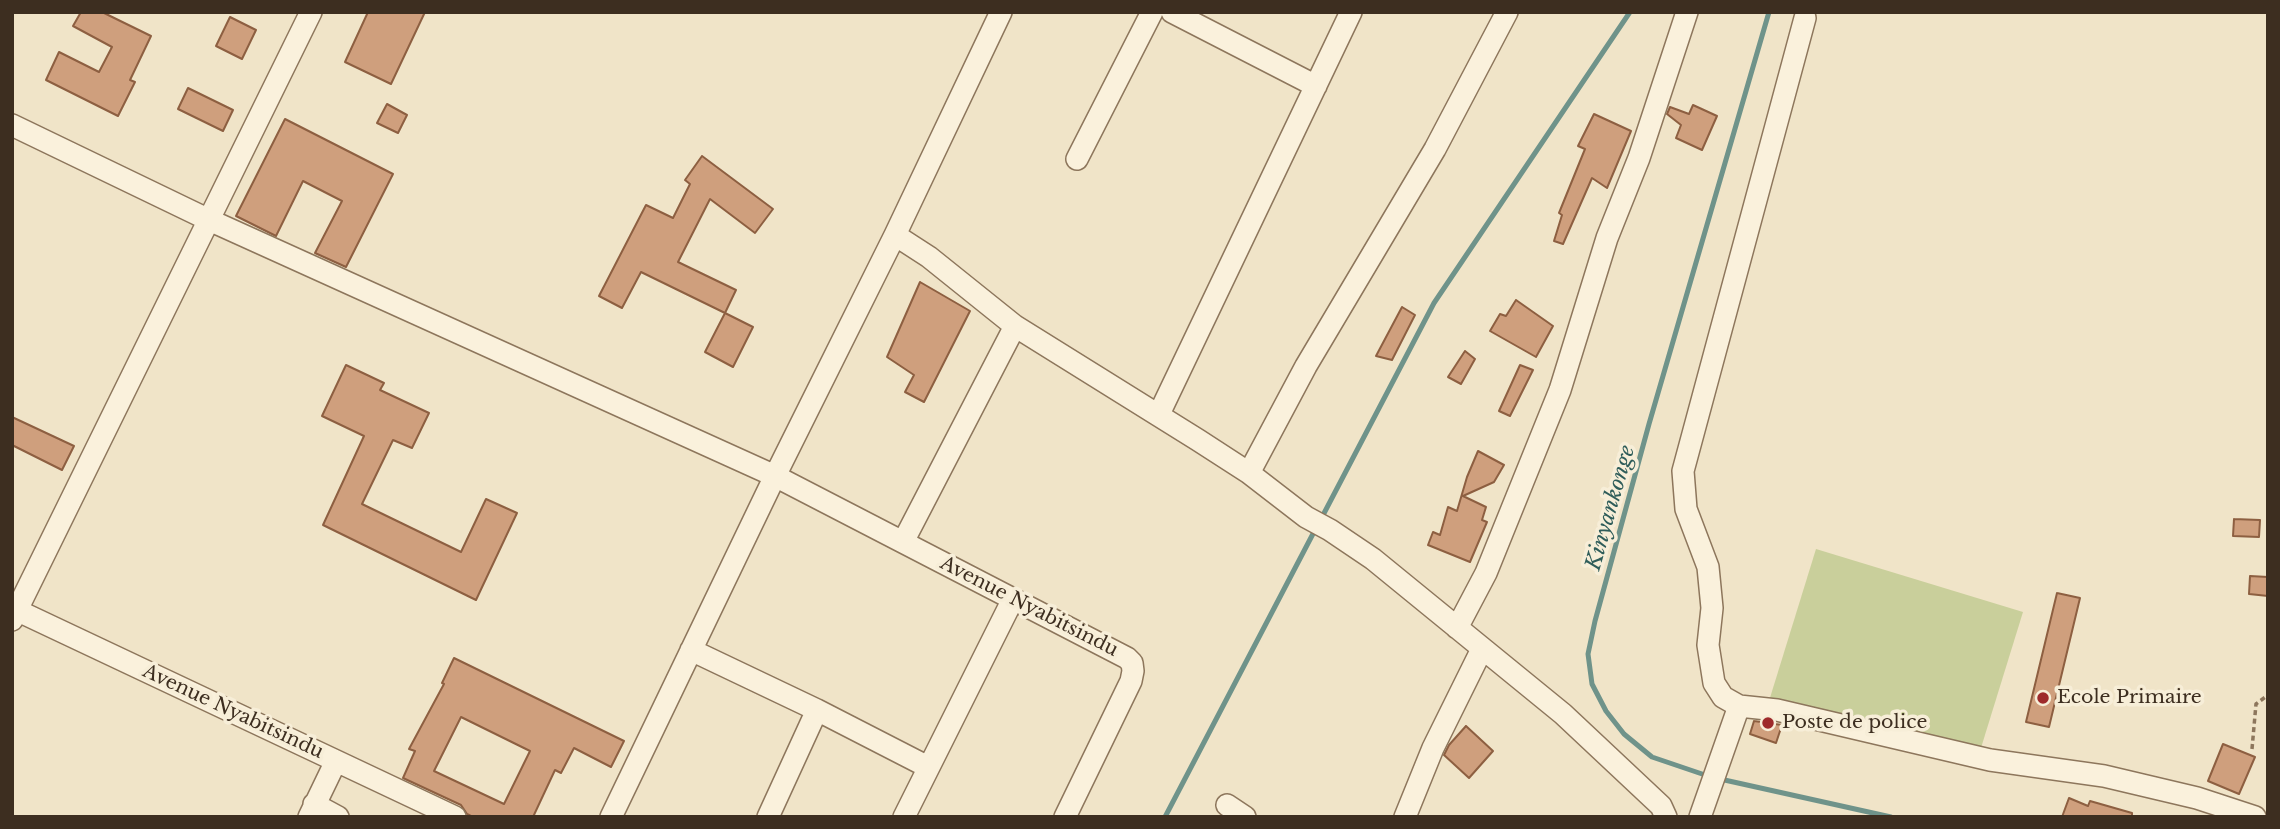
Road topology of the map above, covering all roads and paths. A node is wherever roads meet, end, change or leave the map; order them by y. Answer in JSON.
{"nodes":[{"id":1,"x":311,"y":12,"type":"edge"},
{"id":2,"x":1001,"y":12,"type":"edge"},
{"id":3,"x":1152,"y":12,"type":"edge"},
{"id":4,"x":1172,"y":12,"type":"edge"},
{"id":5,"x":1351,"y":12,"type":"edge"},
{"id":6,"x":1507,"y":12,"type":"edge"},
{"id":7,"x":1687,"y":12,"type":"edge"},
{"id":8,"x":1805,"y":18,"type":"dead end"},
{"id":9,"x":1316,"y":86,"type":"junction"},
{"id":10,"x":12,"y":125,"type":"edge"},
{"id":11,"x":1077,"y":159,"type":"dead end"},
{"id":12,"x":207,"y":219,"type":"junction"},
{"id":13,"x":895,"y":235,"type":"junction"},
{"id":14,"x":1015,"y":326,"type":"junction"},
{"id":15,"x":1158,"y":414,"type":"junction"},
{"id":16,"x":1249,"y":473,"type":"junction"},
{"id":17,"x":775,"y":476,"type":"junction"},
{"id":18,"x":903,"y":542,"type":"junction"},
{"id":19,"x":1013,"y":599,"type":"junction"},
{"id":20,"x":14,"y":613,"type":"edge"},
{"id":21,"x":1457,"y":628,"type":"junction"},
{"id":22,"x":1482,"y":649,"type":"junction"},
{"id":23,"x":691,"y":650,"type":"junction"},
{"id":24,"x":2268,"y":695,"type":"edge"},
{"id":25,"x":1739,"y":706,"type":"junction"},
{"id":26,"x":817,"y":710,"type":"junction"},
{"id":27,"x":2252,"y":749,"type":"dead end"},
{"id":28,"x":336,"y":761,"type":"junction"},
{"id":29,"x":928,"y":767,"type":"junction"},
{"id":30,"x":311,"y":811,"type":"edge"},
{"id":31,"x":338,"y":817,"type":"edge"},
{"id":32,"x":455,"y":817,"type":"edge"},
{"id":33,"x":611,"y":817,"type":"edge"},
{"id":34,"x":768,"y":817,"type":"edge"},
{"id":35,"x":904,"y":817,"type":"edge"},
{"id":36,"x":1065,"y":817,"type":"edge"},
{"id":37,"x":1405,"y":817,"type":"edge"},
{"id":38,"x":1666,"y":817,"type":"edge"},
{"id":39,"x":1700,"y":817,"type":"edge"},
{"id":40,"x":2255,"y":817,"type":"edge"}],
"edges":[{"from":1,"to":12,"type":"street"},
{"from":2,"to":13,"type":"street"},
{"from":3,"to":11,"type":"street"},
{"from":4,"to":9,"type":"street"},
{"from":5,"to":9,"type":"street"},
{"from":6,"to":16,"type":"street"},
{"from":7,"to":21,"type":"street"},
{"from":8,"to":25,"type":"street"},
{"from":9,"to":15,"type":"street"},
{"from":10,"to":12,"type":"street","name":"Avenue Nyabitsindu"},
{"from":12,"to":17,"type":"street","name":"Avenue Nyabitsindu"},
{"from":12,"to":20,"type":"street"},
{"from":13,"to":14,"type":"street"},
{"from":13,"to":17,"type":"street"},
{"from":14,"to":15,"type":"street"},
{"from":14,"to":18,"type":"street"},
{"from":15,"to":16,"type":"street"},
{"from":16,"to":21,"type":"street"},
{"from":17,"to":18,"type":"street","name":"Avenue Nyabitsindu"},
{"from":17,"to":23,"type":"street"},
{"from":18,"to":19,"type":"street","name":"Avenue Nyabitsindu"},
{"from":19,"to":29,"type":"street"},
{"from":19,"to":36,"type":"street","name":"Avenue Nyabitsindu"},
{"from":20,"to":28,"type":"street","name":"Avenue Nyabitsindu"},
{"from":21,"to":22,"type":"street"},
{"from":22,"to":37,"type":"street"},
{"from":22,"to":38,"type":"street"},
{"from":23,"to":26,"type":"street"},
{"from":23,"to":33,"type":"street"},
{"from":24,"to":27,"type":"path"},
{"from":25,"to":39,"type":"street"},
{"from":25,"to":40,"type":"street"},
{"from":26,"to":29,"type":"street"},
{"from":26,"to":34,"type":"street"},
{"from":28,"to":30,"type":"street"},
{"from":28,"to":32,"type":"street","name":"Avenue Nyabitsindu"},
{"from":29,"to":35,"type":"street"},
{"from":30,"to":31,"type":"street"}]}
